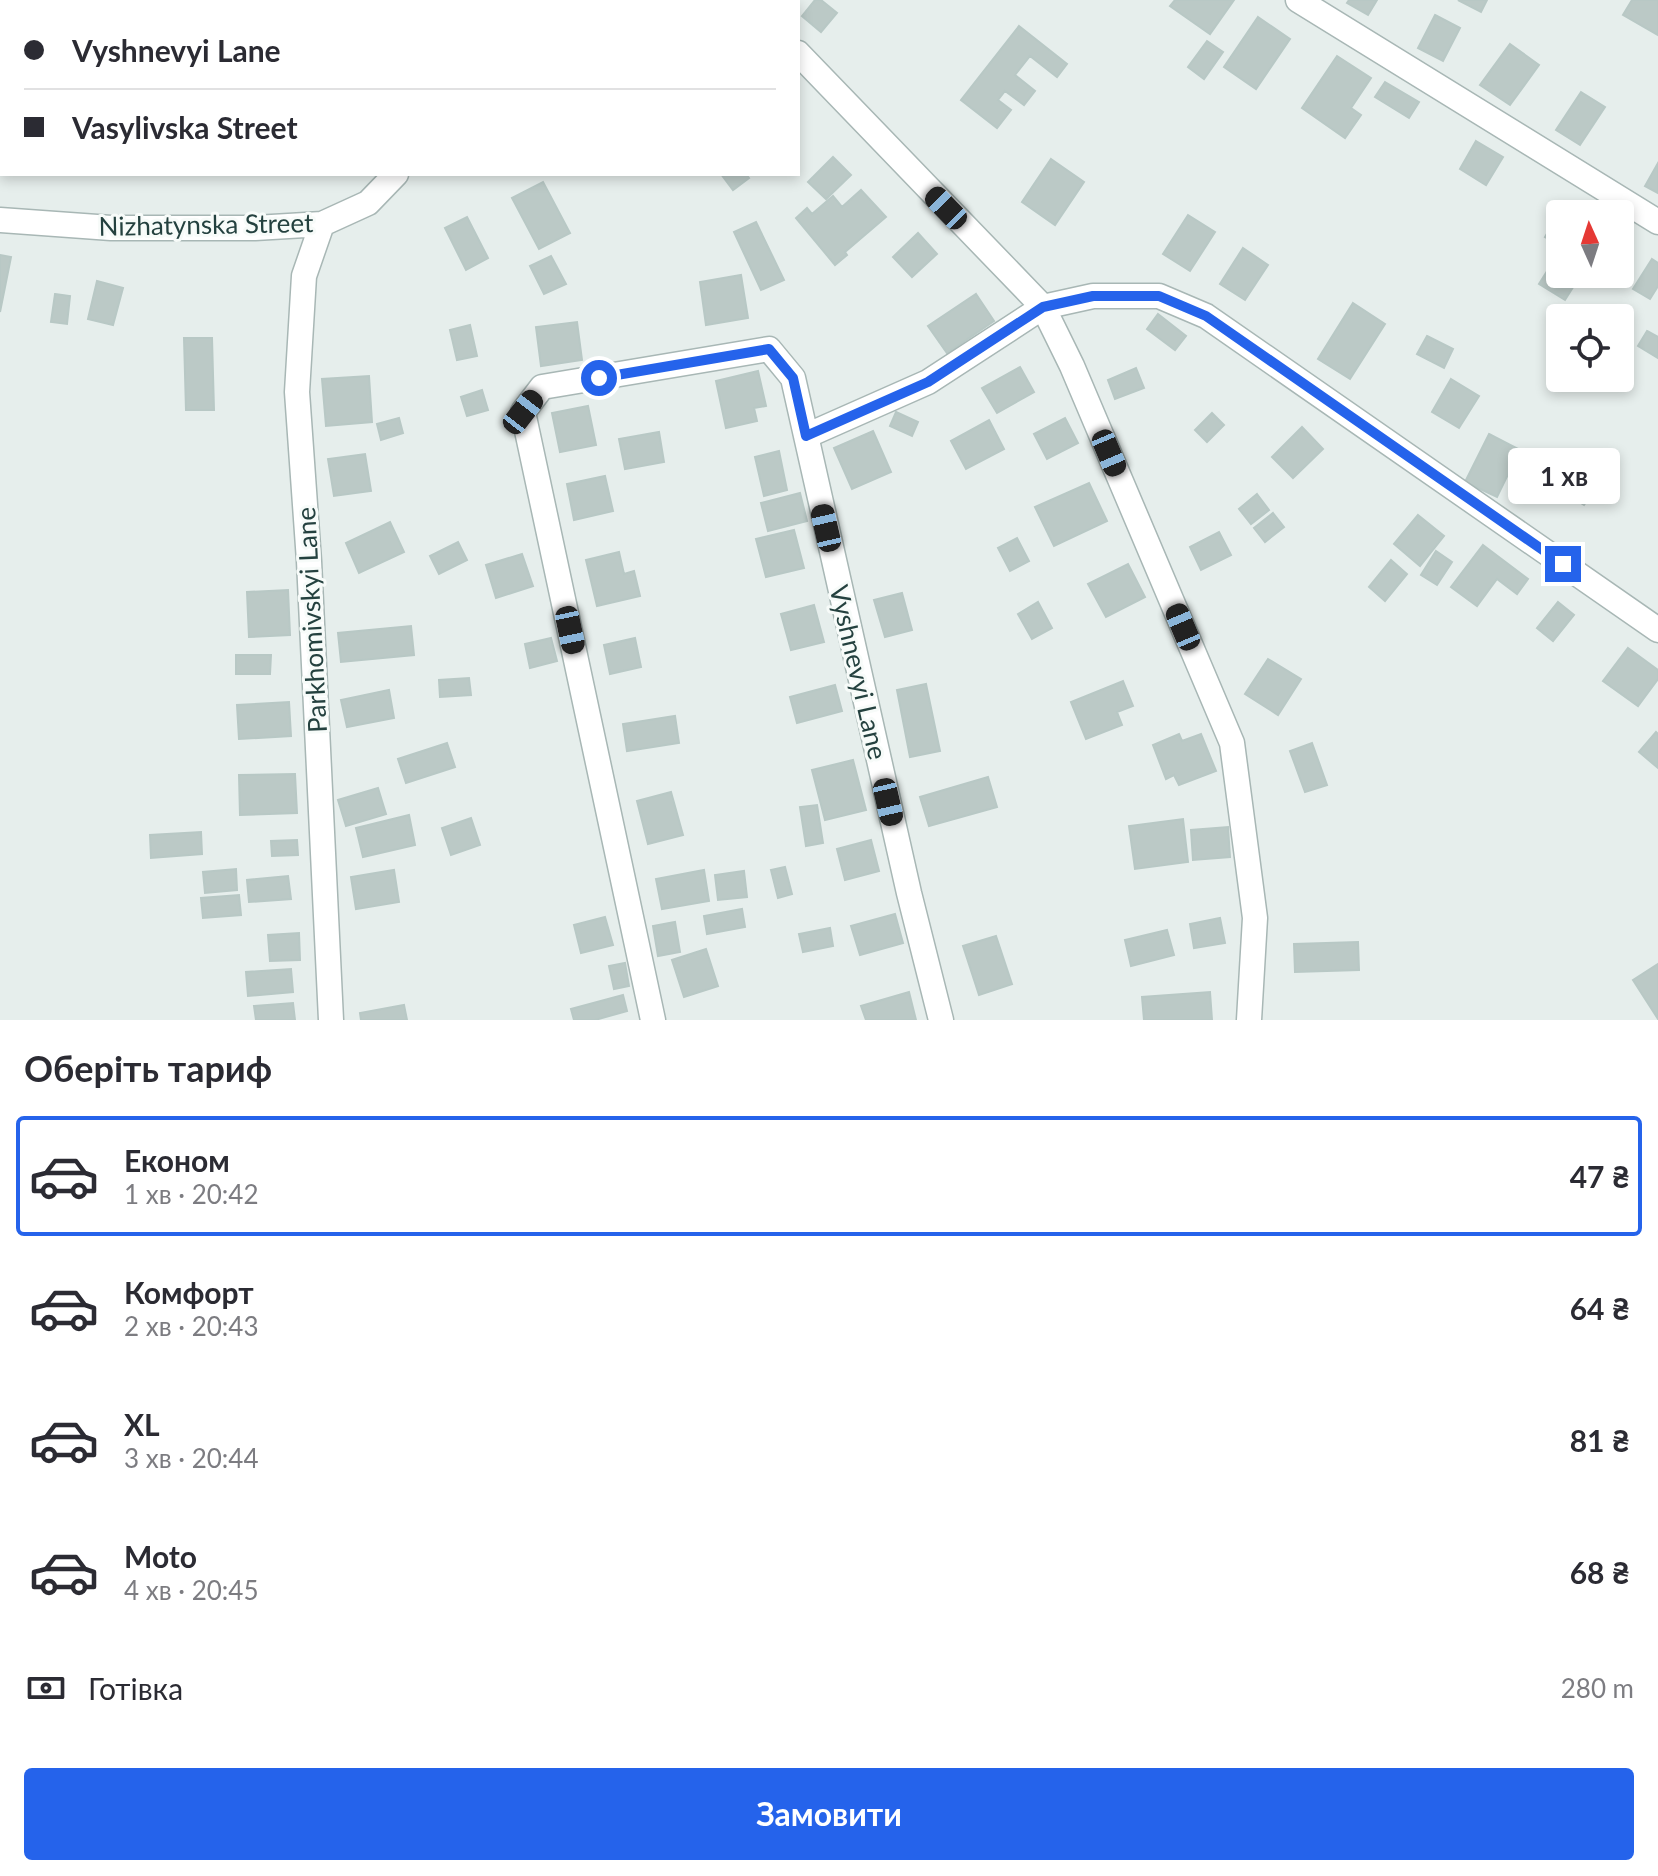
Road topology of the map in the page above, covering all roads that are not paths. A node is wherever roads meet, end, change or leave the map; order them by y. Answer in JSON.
{"nodes":[{"id":1,"x":1298,"y":0,"type":"edge"},
{"id":2,"x":800,"y":55,"type":"edge"},
{"id":3,"x":394,"y":176,"type":"edge"},
{"id":4,"x":0,"y":220,"type":"edge"},
{"id":5,"x":1658,"y":222,"type":"edge"},
{"id":6,"x":322,"y":224,"type":"junction"},
{"id":7,"x":1043,"y":307,"type":"junction"},
{"id":8,"x":806,"y":436,"type":"junction"},
{"id":9,"x":1658,"y":630,"type":"edge"},
{"id":10,"x":331,"y":1020,"type":"edge"},
{"id":11,"x":653,"y":1020,"type":"edge"},
{"id":12,"x":941,"y":1020,"type":"edge"},
{"id":13,"x":1249,"y":1020,"type":"edge"}],
"edges":[{"from":1,"to":5,"type":"street"},
{"from":2,"to":7,"type":"street"},
{"from":3,"to":6,"type":"street","name":"Nizhatynska Street"},
{"from":4,"to":6,"type":"street","name":"Nizhatynska Street"},
{"from":6,"to":10,"type":"street","name":"Parkhomivskyi Lane"},
{"from":7,"to":8,"type":"street"},
{"from":7,"to":9,"type":"street"},
{"from":7,"to":13,"type":"street"},
{"from":8,"to":11,"type":"street","name":"Vyshnevyi Lane"},
{"from":8,"to":12,"type":"street","name":"Vyshnevyi Lane"}]}
